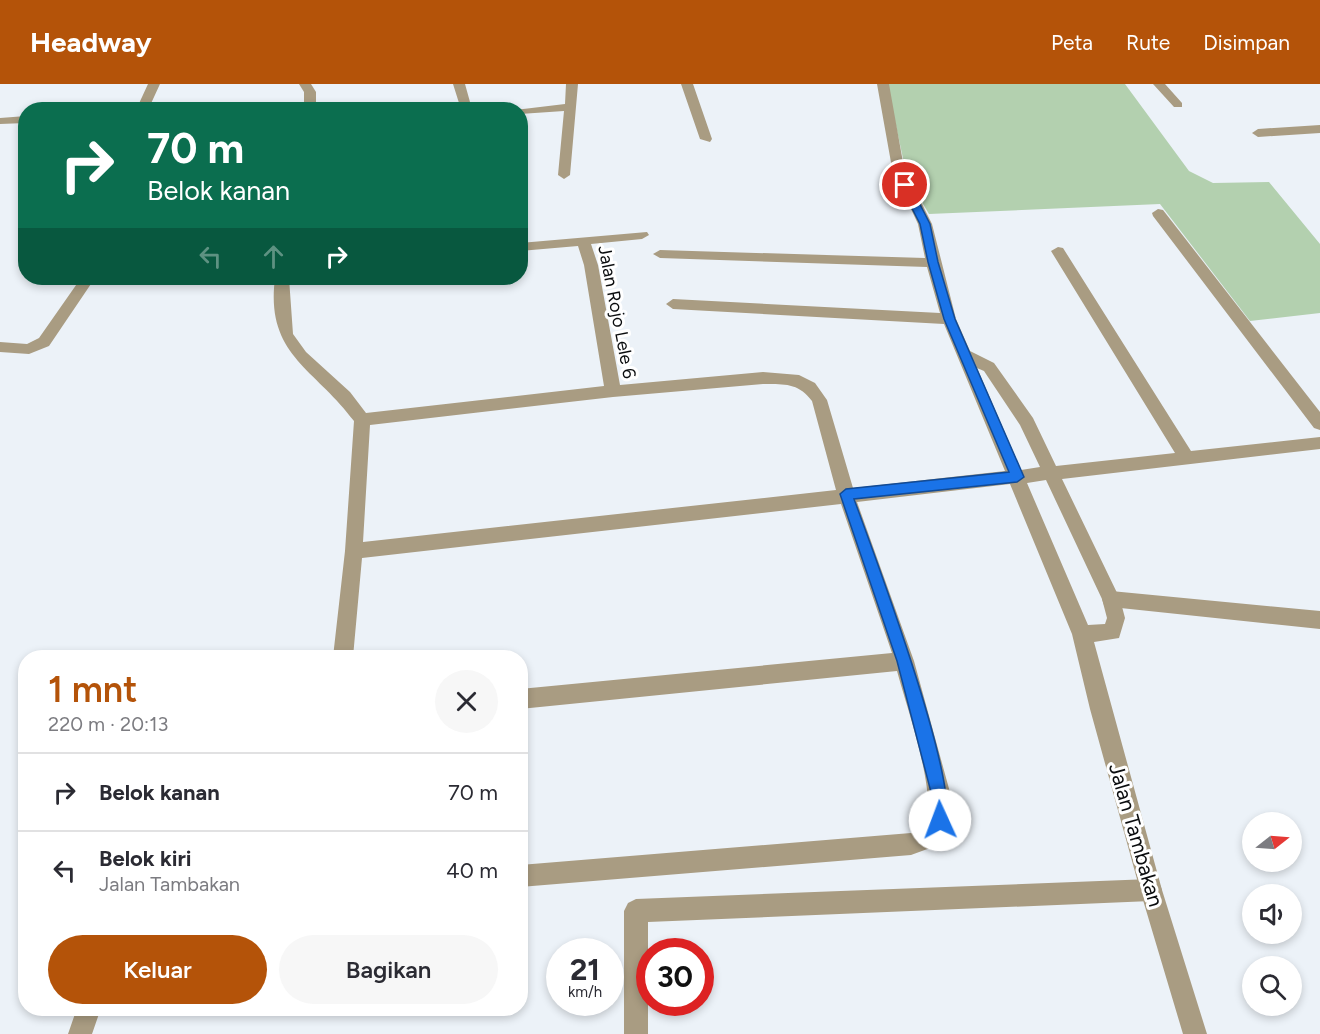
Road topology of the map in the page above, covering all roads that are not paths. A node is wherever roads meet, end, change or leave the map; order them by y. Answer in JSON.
{"nodes":[{"id":1,"x":154,"y":84,"type":"edge"},
{"id":2,"x":305,"y":84,"type":"edge"},
{"id":3,"x":459,"y":84,"type":"edge"},
{"id":4,"x":572,"y":84,"type":"edge"},
{"id":5,"x":687,"y":84,"type":"edge"},
{"id":6,"x":883,"y":84,"type":"edge"},
{"id":7,"x":1159,"y":84,"type":"edge"},
{"id":8,"x":146,"y":102,"type":"edge"},
{"id":9,"x":310,"y":102,"type":"edge"},
{"id":10,"x":465,"y":102,"type":"edge"},
{"id":11,"x":1178,"y":105,"type":"dead end"},
{"id":12,"x":570,"y":107,"type":"junction"},
{"id":13,"x":528,"y":110,"type":"edge"},
{"id":14,"x":18,"y":120,"type":"edge"},
{"id":15,"x":0,"y":121,"type":"edge"},
{"id":16,"x":1320,"y":129,"type":"edge"},
{"id":17,"x":1258,"y":133,"type":"dead end"},
{"id":18,"x":706,"y":139,"type":"dead end"},
{"id":19,"x":564,"y":175,"type":"dead end"},
{"id":20,"x":1158,"y":213,"type":"dead end"},
{"id":21,"x":642,"y":235,"type":"dead end"},
{"id":22,"x":583,"y":241,"type":"junction"},
{"id":23,"x":528,"y":246,"type":"edge"},
{"id":24,"x":1058,"y":251,"type":"dead end"},
{"id":25,"x":660,"y":254,"type":"dead end"},
{"id":26,"x":933,"y":262,"type":"junction"},
{"id":27,"x":83,"y":285,"type":"edge"},
{"id":28,"x":282,"y":285,"type":"edge"},
{"id":29,"x":673,"y":304,"type":"dead end"},
{"id":30,"x":949,"y":319,"type":"junction"},
{"id":31,"x":0,"y":347,"type":"edge"},
{"id":32,"x":965,"y":355,"type":"junction"},
{"id":33,"x":613,"y":391,"type":"junction"},
{"id":34,"x":362,"y":420,"type":"junction"},
{"id":35,"x":1320,"y":424,"type":"edge"},
{"id":36,"x":1320,"y":443,"type":"edge"},
{"id":37,"x":1186,"y":457,"type":"junction"},
{"id":38,"x":1051,"y":473,"type":"junction"},
{"id":39,"x":1017,"y":477,"type":"junction"},
{"id":40,"x":846,"y":494,"type":"junction"},
{"id":41,"x":354,"y":551,"type":"junction"},
{"id":42,"x":1111,"y":599,"type":"junction"},
{"id":43,"x":1320,"y":620,"type":"edge"},
{"id":44,"x":1083,"y":634,"type":"junction"},
{"id":45,"x":344,"y":650,"type":"edge"},
{"id":46,"x":904,"y":661,"type":"junction"},
{"id":47,"x":528,"y":698,"type":"edge"},
{"id":48,"x":528,"y":875,"type":"edge"},
{"id":49,"x":1151,"y":890,"type":"junction"},
{"id":50,"x":87,"y":1016,"type":"edge"},
{"id":51,"x":81,"y":1034,"type":"edge"},
{"id":52,"x":636,"y":1034,"type":"edge"},
{"id":53,"x":1195,"y":1034,"type":"edge"}],
"edges":[{"from":1,"to":8,"type":"street"},
{"from":2,"to":9,"type":"street"},
{"from":3,"to":10,"type":"street"},
{"from":4,"to":12,"type":"street"},
{"from":5,"to":18,"type":"street"},
{"from":6,"to":26,"type":"street","name":"Jalan Tambakan"},
{"from":7,"to":11,"type":"street"},
{"from":12,"to":13,"type":"street"},
{"from":12,"to":19,"type":"street"},
{"from":14,"to":15,"type":"street"},
{"from":16,"to":17,"type":"street"},
{"from":20,"to":35,"type":"street"},
{"from":21,"to":22,"type":"street","name":"Jalan Rojo Lele 6"},
{"from":22,"to":23,"type":"street","name":"Jalan Rojo Lele 6"},
{"from":22,"to":33,"type":"street","name":"Jalan Rojo Lele 6"},
{"from":24,"to":37,"type":"street"},
{"from":25,"to":26,"type":"street"},
{"from":26,"to":30,"type":"street","name":"Jalan Tambakan"},
{"from":27,"to":31,"type":"street"},
{"from":28,"to":34,"type":"street"},
{"from":29,"to":30,"type":"street"},
{"from":30,"to":32,"type":"street","name":"Jalan Tambakan"},
{"from":32,"to":38,"type":"street"},
{"from":32,"to":39,"type":"street","name":"Jalan Tambakan"},
{"from":33,"to":34,"type":"street"},
{"from":33,"to":40,"type":"street"},
{"from":34,"to":41,"type":"street"},
{"from":36,"to":37,"type":"street"},
{"from":37,"to":38,"type":"street"},
{"from":38,"to":39,"type":"street"},
{"from":38,"to":42,"type":"street"},
{"from":39,"to":40,"type":"street"},
{"from":39,"to":44,"type":"street","name":"Jalan Tambakan"},
{"from":40,"to":41,"type":"street"},
{"from":40,"to":46,"type":"street"},
{"from":41,"to":45,"type":"street"},
{"from":42,"to":43,"type":"street"},
{"from":42,"to":44,"type":"street"},
{"from":44,"to":49,"type":"street","name":"Jalan Tambakan"},
{"from":46,"to":47,"type":"street"},
{"from":46,"to":48,"type":"street"},
{"from":49,"to":52,"type":"street"},
{"from":49,"to":53,"type":"street","name":"Jalan Tambakan"},
{"from":50,"to":51,"type":"street"}]}
